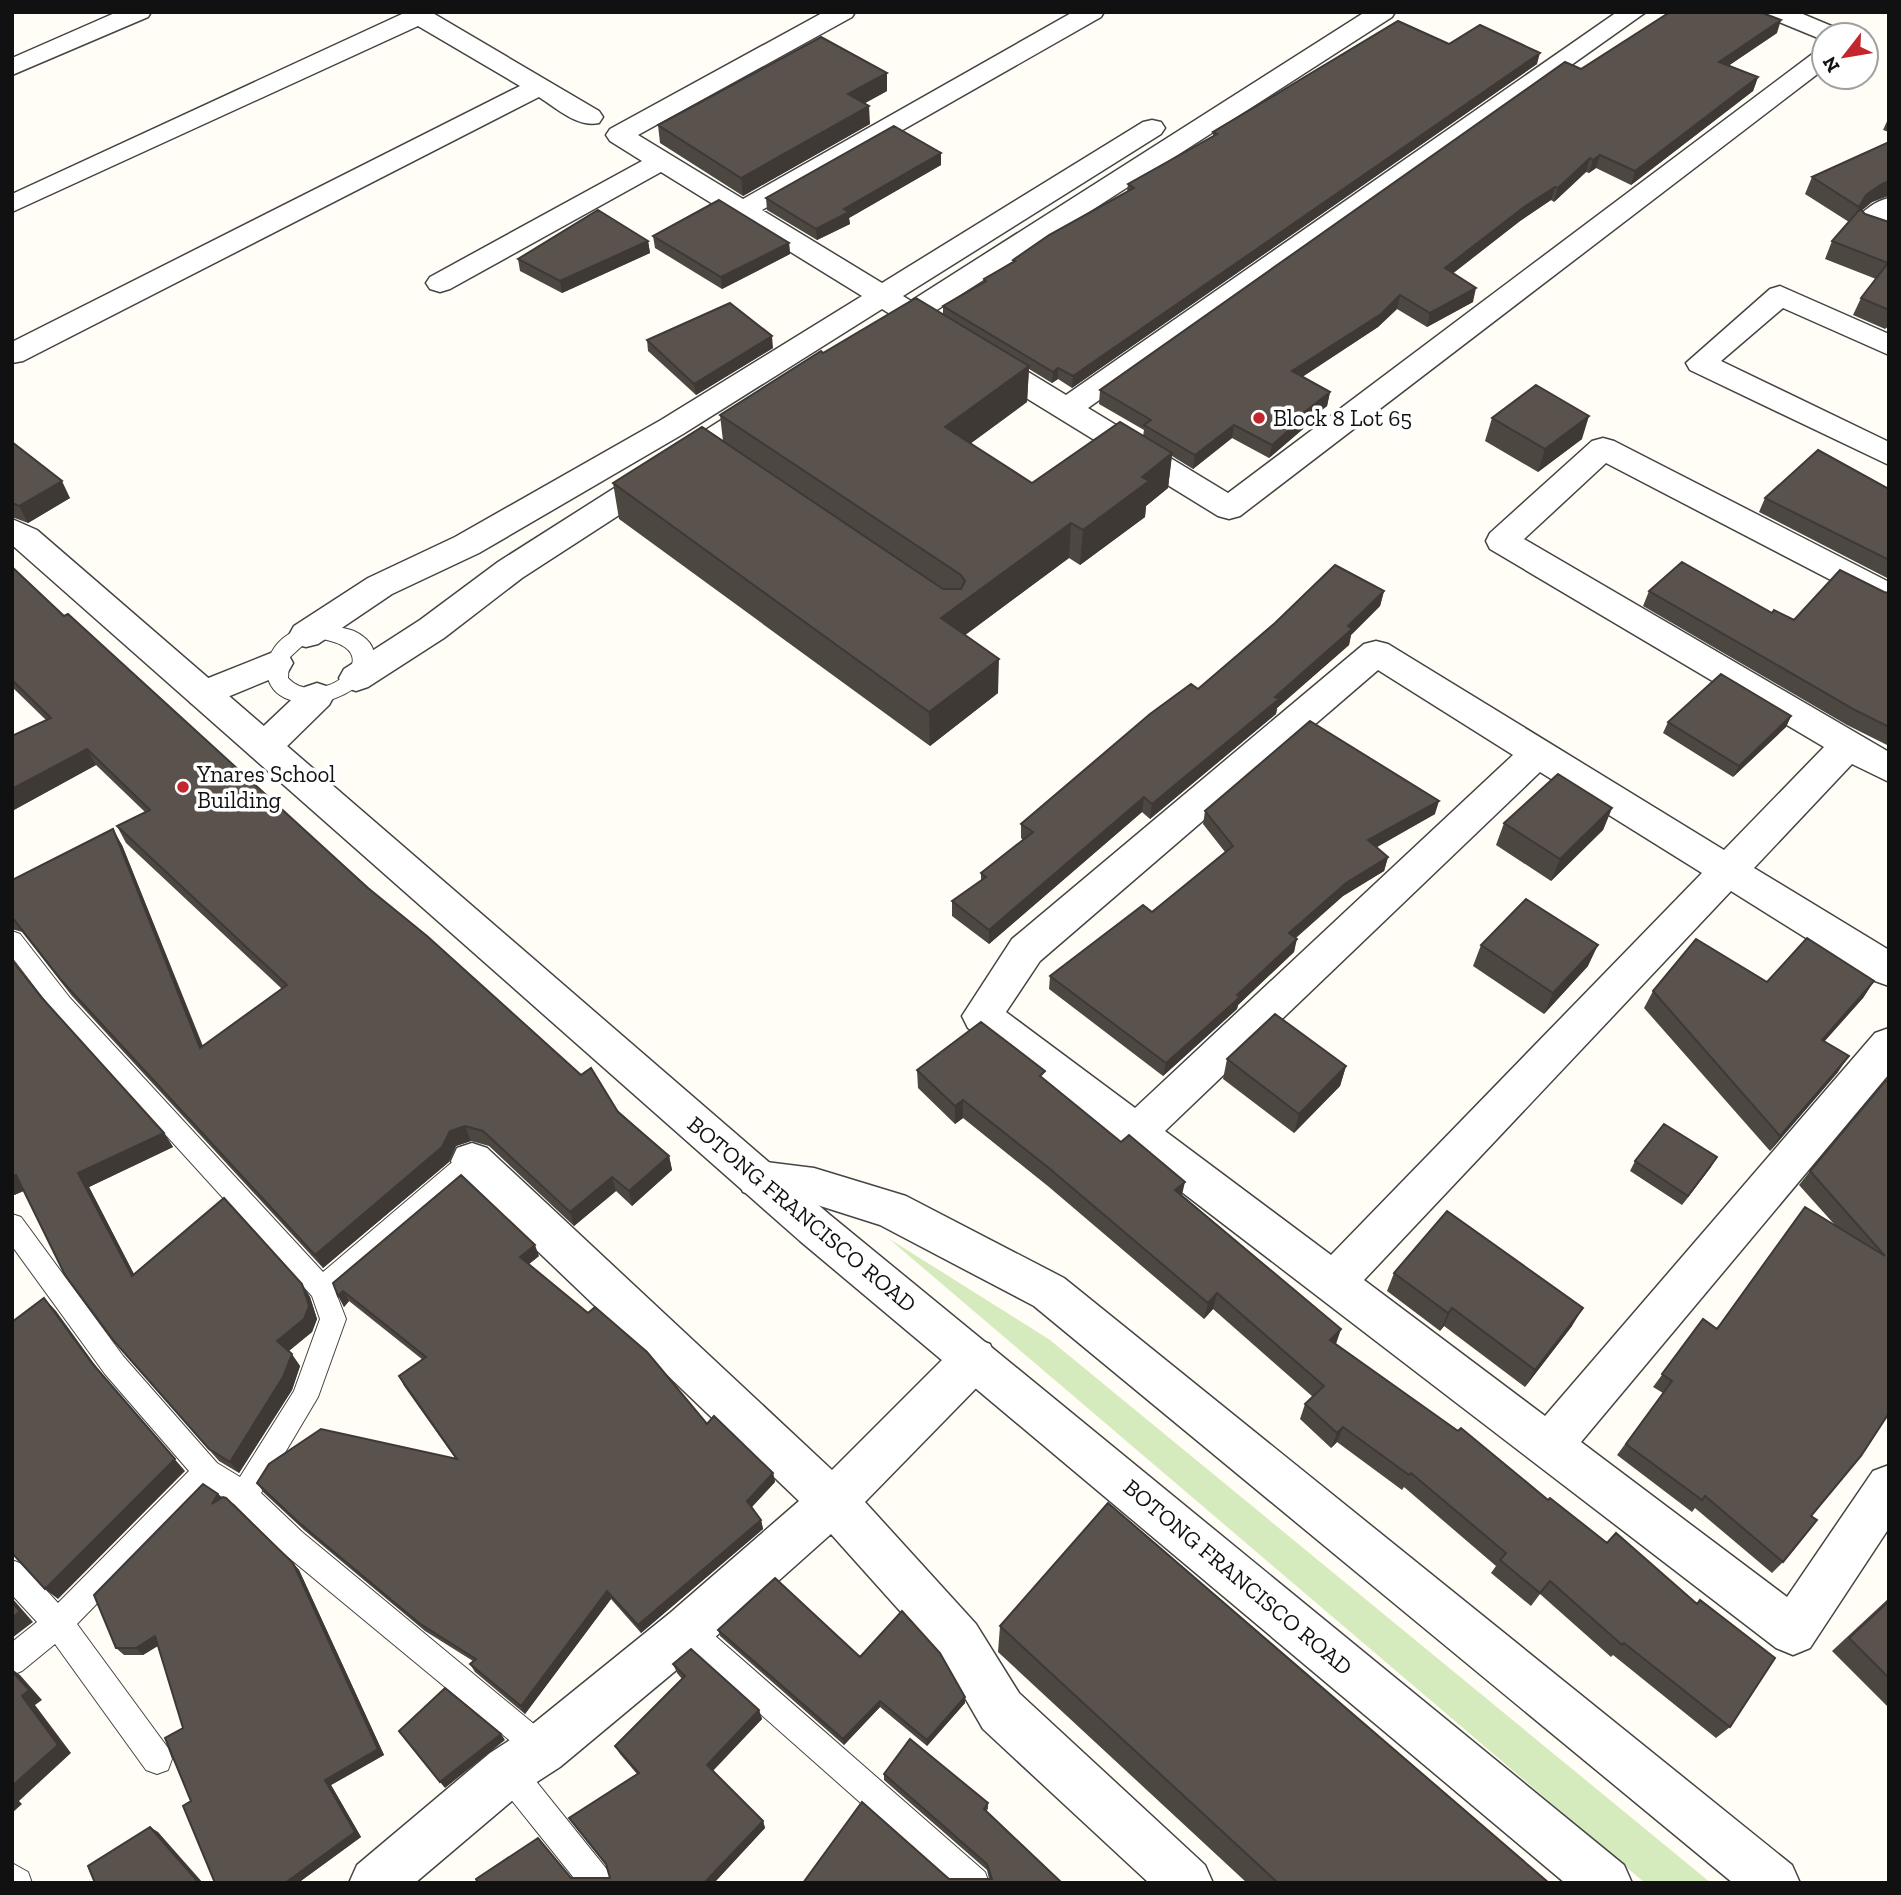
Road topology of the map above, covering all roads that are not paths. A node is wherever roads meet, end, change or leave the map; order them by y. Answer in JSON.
{"nodes":[{"id":1,"x":139,"y":12,"type":"edge"},
{"id":2,"x":843,"y":12,"type":"edge"},
{"id":3,"x":1092,"y":12,"type":"edge"},
{"id":4,"x":1338,"y":12,"type":"edge"},
{"id":5,"x":1383,"y":12,"type":"edge"},
{"id":6,"x":1634,"y":12,"type":"edge"},
{"id":7,"x":1776,"y":12,"type":"edge"},
{"id":8,"x":416,"y":14,"type":"edge"},
{"id":9,"x":1810,"y":26,"type":"edge"},
{"id":10,"x":12,"y":67,"type":"edge"},
{"id":11,"x":1810,"y":68,"type":"edge"},
{"id":12,"x":539,"y":87,"type":"junction"},
{"id":13,"x":590,"y":117,"type":"dead end"},
{"id":14,"x":660,"y":162,"type":"junction"},
{"id":15,"x":12,"y":204,"type":"edge"},
{"id":16,"x":1889,"y":205,"type":"edge"},
{"id":17,"x":741,"y":211,"type":"junction"},
{"id":18,"x":1889,"y":232,"type":"edge"},
{"id":19,"x":440,"y":283,"type":"dead end"},
{"id":20,"x":882,"y":297,"type":"junction"},
{"id":21,"x":910,"y":314,"type":"junction"},
{"id":22,"x":863,"y":344,"type":"edge"},
{"id":23,"x":1889,"y":346,"type":"edge"},
{"id":24,"x":12,"y":354,"type":"edge"},
{"id":25,"x":793,"y":389,"type":"edge"},
{"id":26,"x":1066,"y":409,"type":"junction"},
{"id":27,"x":671,"y":427,"type":"junction"},
{"id":28,"x":705,"y":452,"type":"junction"},
{"id":29,"x":1889,"y":455,"type":"edge"},
{"id":30,"x":12,"y":530,"type":"edge"},
{"id":31,"x":1889,"y":596,"type":"edge"},
{"id":32,"x":306,"y":635,"type":"junction"},
{"id":33,"x":276,"y":663,"type":"junction"},
{"id":34,"x":356,"y":678,"type":"junction"},
{"id":35,"x":204,"y":694,"type":"junction"},
{"id":36,"x":317,"y":696,"type":"junction"},
{"id":37,"x":1847,"y":746,"type":"junction"},
{"id":38,"x":264,"y":747,"type":"junction"},
{"id":39,"x":1538,"y":753,"type":"junction"},
{"id":40,"x":1889,"y":769,"type":"edge"},
{"id":41,"x":1730,"y":870,"type":"junction"},
{"id":42,"x":12,"y":940,"type":"edge"},
{"id":43,"x":1889,"y":970,"type":"edge"},
{"id":44,"x":1889,"y":1045,"type":"edge"},
{"id":45,"x":1136,"y":1133,"type":"junction"},
{"id":46,"x":472,"y":1161,"type":"joint"},
{"id":47,"x":758,"y":1179,"type":"junction"},
{"id":48,"x":12,"y":1225,"type":"edge"},
{"id":49,"x":1333,"y":1283,"type":"junction"},
{"id":50,"x":323,"y":1289,"type":"junction"},
{"id":51,"x":974,"y":1359,"type":"junction"},
{"id":52,"x":1549,"y":1446,"type":"junction"},
{"id":53,"x":207,"y":1472,"type":"junction"},
{"id":54,"x":1889,"y":1487,"type":"edge"},
{"id":55,"x":244,"y":1495,"type":"junction"},
{"id":56,"x":833,"y":1502,"type":"junction"},
{"id":57,"x":12,"y":1574,"type":"edge"},
{"id":58,"x":58,"y":1623,"type":"junction"},
{"id":59,"x":687,"y":1630,"type":"junction"},
{"id":60,"x":12,"y":1661,"type":"edge"},
{"id":61,"x":157,"y":1759,"type":"dead end"},
{"id":62,"x":525,"y":1760,"type":"junction"},
{"id":63,"x":396,"y":1876,"type":"edge"},
{"id":64,"x":12,"y":1878,"type":"edge"},
{"id":65,"x":17,"y":1883,"type":"edge"},
{"id":66,"x":598,"y":1883,"type":"edge"},
{"id":67,"x":974,"y":1883,"type":"edge"},
{"id":68,"x":1187,"y":1883,"type":"edge"},
{"id":69,"x":1606,"y":1883,"type":"edge"},
{"id":70,"x":1774,"y":1883,"type":"edge"}],
"edges":[{"from":1,"to":10,"type":"street"},
{"from":2,"to":14,"type":"street"},
{"from":3,"to":17,"type":"street"},
{"from":4,"to":20,"type":"street"},
{"from":5,"to":21,"type":"street"},
{"from":6,"to":26,"type":"street"},
{"from":7,"to":9,"type":"street"},
{"from":8,"to":12,"type":"street"},
{"from":8,"to":15,"type":"street"},
{"from":11,"to":26,"type":"street"},
{"from":12,"to":13,"type":"street"},
{"from":12,"to":24,"type":"street"},
{"from":14,"to":17,"type":"street"},
{"from":14,"to":19,"type":"street"},
{"from":16,"to":18,"type":"street"},
{"from":17,"to":20,"type":"street"},
{"from":20,"to":21,"type":"street"},
{"from":20,"to":27,"type":"street"},
{"from":21,"to":22,"type":"street"},
{"from":21,"to":26,"type":"street"},
{"from":23,"to":29,"type":"street"},
{"from":25,"to":28,"type":"street"},
{"from":27,"to":28,"type":"lane"},
{"from":27,"to":32,"type":"street"},
{"from":28,"to":34,"type":"street"},
{"from":30,"to":35,"type":"street","name":"BOTONG FRANCISCO ROAD"},
{"from":31,"to":37,"type":"street"},
{"from":32,"to":33,"type":"lane"},
{"from":32,"to":34,"type":"lane"},
{"from":33,"to":35,"type":"street"},
{"from":33,"to":36,"type":"lane"},
{"from":34,"to":36,"type":"lane"},
{"from":35,"to":38,"type":"street","name":"BOTONG FRANCISCO ROAD"},
{"from":36,"to":38,"type":"street"},
{"from":37,"to":40,"type":"street"},
{"from":37,"to":41,"type":"street"},
{"from":38,"to":47,"type":"street","name":"BOTONG FRANCISCO ROAD"},
{"from":39,"to":41,"type":"street"},
{"from":39,"to":45,"type":"street"},
{"from":39,"to":45,"type":"street"},
{"from":41,"to":43,"type":"street"},
{"from":41,"to":49,"type":"street"},
{"from":42,"to":50,"type":"lane"},
{"from":44,"to":52,"type":"street"},
{"from":45,"to":49,"type":"street"},
{"from":46,"to":50,"type":"lane"},
{"from":46,"to":56,"type":"street"},
{"from":47,"to":51,"type":"street","name":"BOTONG FRANCISCO ROAD"},
{"from":47,"to":70,"type":"street"},
{"from":48,"to":53,"type":"lane"},
{"from":49,"to":52,"type":"street"},
{"from":50,"to":55,"type":"lane"},
{"from":51,"to":56,"type":"street"},
{"from":51,"to":69,"type":"street","name":"BOTONG FRANCISCO ROAD"},
{"from":52,"to":54,"type":"street"},
{"from":53,"to":55,"type":"lane"},
{"from":53,"to":58,"type":"lane"},
{"from":55,"to":62,"type":"lane"},
{"from":56,"to":59,"type":"street"},
{"from":56,"to":68,"type":"street"},
{"from":57,"to":58,"type":"lane"},
{"from":58,"to":60,"type":"lane"},
{"from":58,"to":61,"type":"lane"},
{"from":59,"to":62,"type":"street"},
{"from":59,"to":67,"type":"lane"},
{"from":62,"to":63,"type":"street"},
{"from":62,"to":66,"type":"lane"},
{"from":64,"to":65,"type":"lane"}]}
